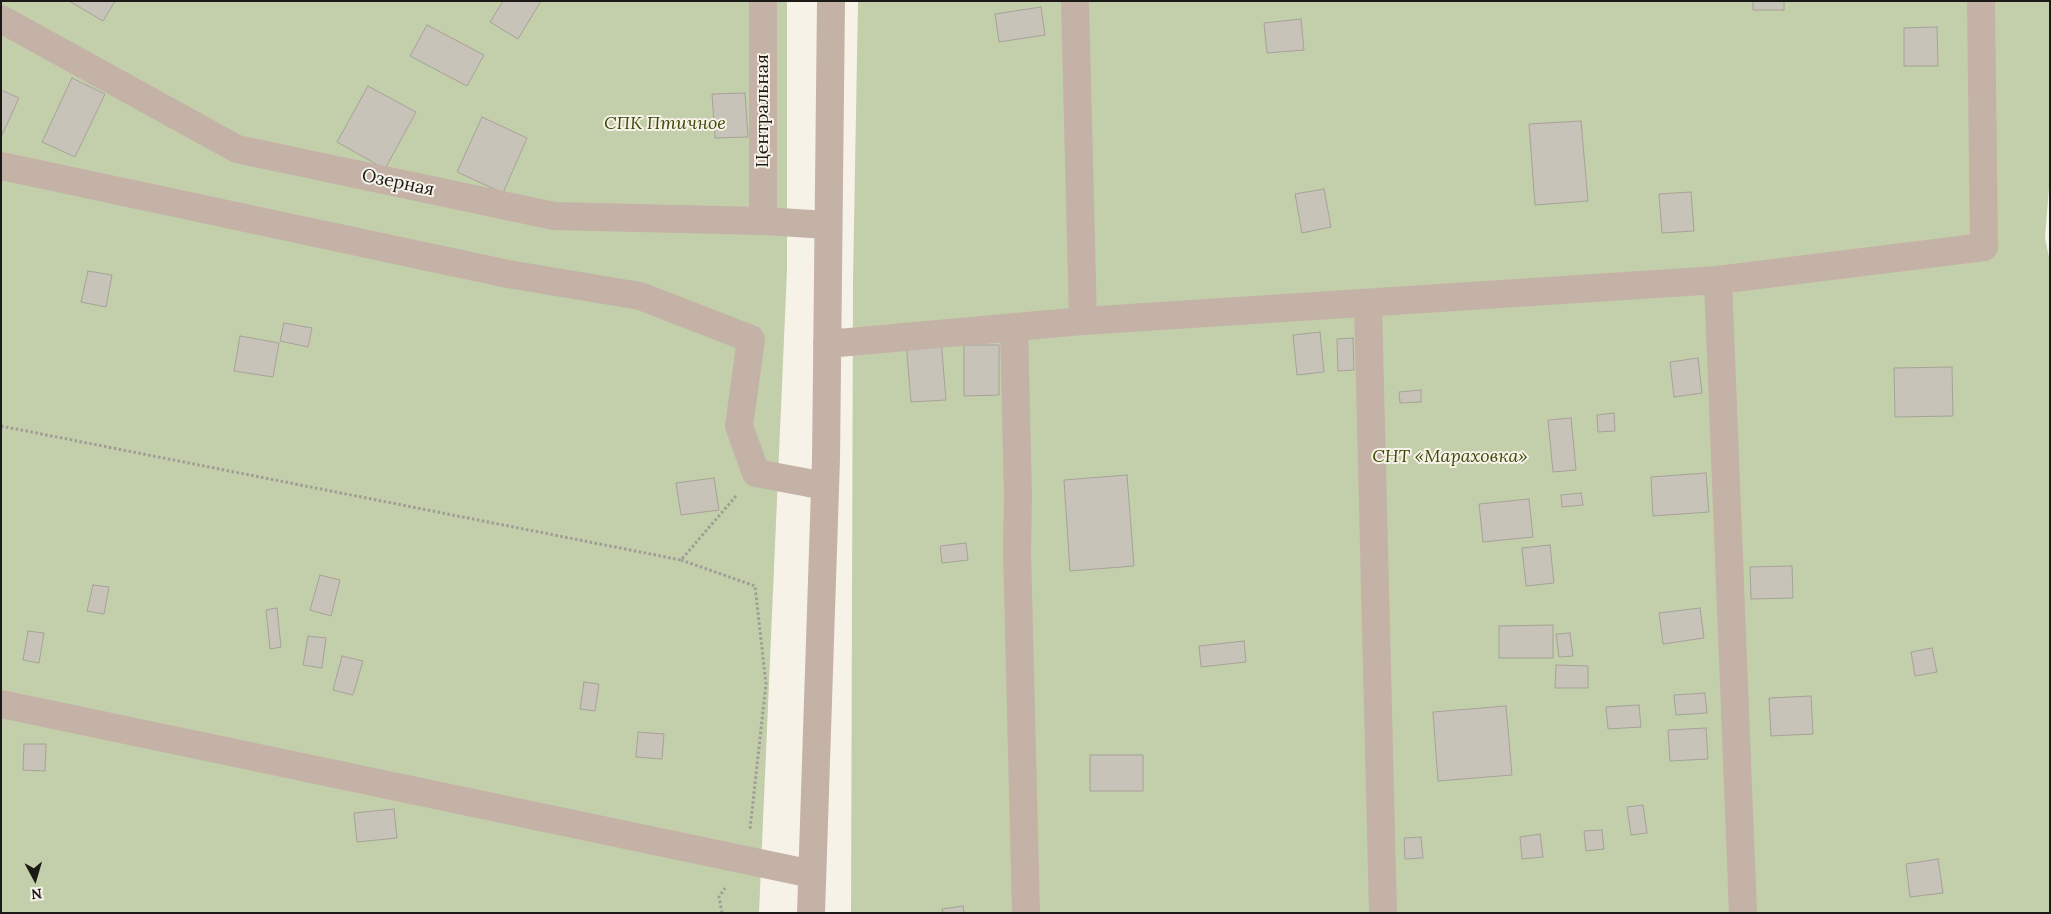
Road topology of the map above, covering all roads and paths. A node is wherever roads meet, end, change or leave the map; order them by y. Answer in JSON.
{"nodes":[{"id":1,"x":763,"y":1,"type":"edge"},
{"id":2,"x":831,"y":1,"type":"edge"},
{"id":3,"x":1075,"y":1,"type":"edge"},
{"id":4,"x":1981,"y":1,"type":"edge"},
{"id":5,"x":1,"y":19,"type":"edge"},
{"id":6,"x":1,"y":166,"type":"edge"},
{"id":7,"x":763,"y":221,"type":"junction"},
{"id":8,"x":828,"y":225,"type":"junction"},
{"id":9,"x":1718,"y":280,"type":"junction"},
{"id":10,"x":1368,"y":304,"type":"junction"},
{"id":11,"x":1083,"y":321,"type":"junction"},
{"id":12,"x":1014,"y":327,"type":"junction"},
{"id":13,"x":827,"y":344,"type":"junction"},
{"id":14,"x":1,"y":426,"type":"edge"},
{"id":15,"x":756,"y":473,"type":"junction"},
{"id":16,"x":825,"y":486,"type":"junction"},
{"id":17,"x":681,"y":560,"type":"junction"},
{"id":18,"x":1,"y":704,"type":"edge"},
{"id":19,"x":747,"y":860,"type":"junction"},
{"id":20,"x":812,"y":874,"type":"junction"},
{"id":21,"x":722,"y":913,"type":"edge"},
{"id":22,"x":811,"y":913,"type":"edge"},
{"id":23,"x":1026,"y":913,"type":"edge"},
{"id":24,"x":1383,"y":913,"type":"edge"},
{"id":25,"x":1743,"y":913,"type":"edge"}],
"edges":[{"from":1,"to":7,"type":"street","name":"Центральная"},
{"from":2,"to":8,"type":"street"},
{"from":3,"to":11,"type":"street"},
{"from":4,"to":9,"type":"street"},
{"from":5,"to":7,"type":"street","name":"Озерная"},
{"from":6,"to":15,"type":"street"},
{"from":7,"to":8,"type":"street","name":"Озерная"},
{"from":8,"to":13,"type":"street"},
{"from":9,"to":10,"type":"street"},
{"from":9,"to":25,"type":"street"},
{"from":10,"to":11,"type":"street"},
{"from":10,"to":24,"type":"street"},
{"from":11,"to":12,"type":"street"},
{"from":12,"to":13,"type":"street"},
{"from":12,"to":23,"type":"street"},
{"from":13,"to":16,"type":"street"},
{"from":14,"to":17,"type":"path"},
{"from":15,"to":16,"type":"street"},
{"from":15,"to":17,"type":"path"},
{"from":16,"to":20,"type":"street"},
{"from":17,"to":19,"type":"path"},
{"from":18,"to":19,"type":"street"},
{"from":19,"to":20,"type":"street"},
{"from":19,"to":21,"type":"path"},
{"from":20,"to":22,"type":"street"}]}
